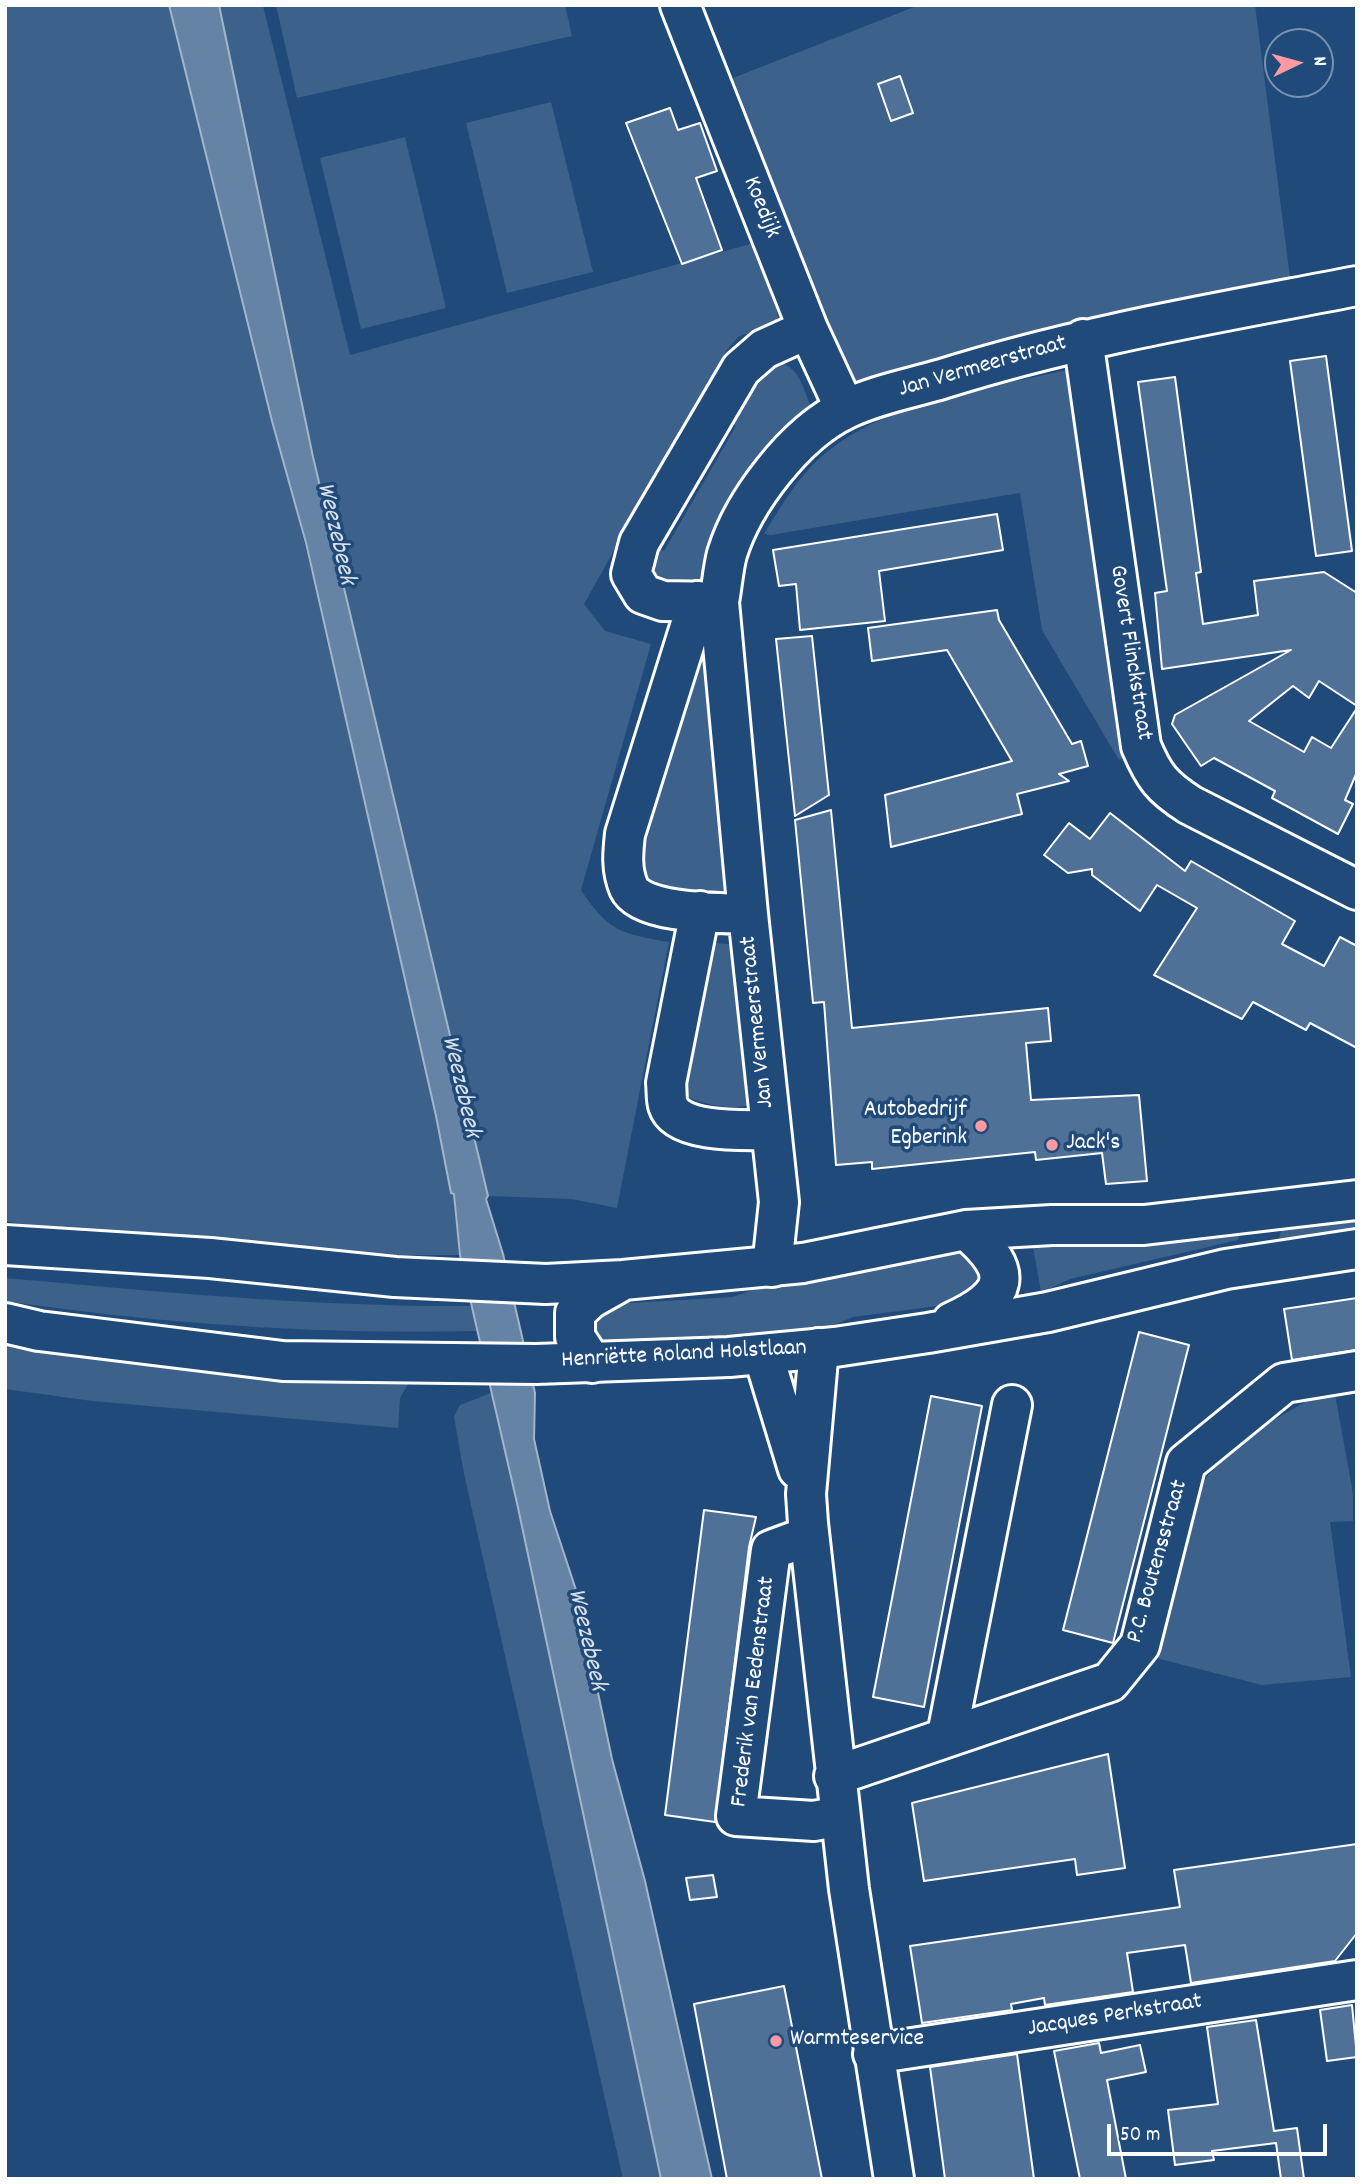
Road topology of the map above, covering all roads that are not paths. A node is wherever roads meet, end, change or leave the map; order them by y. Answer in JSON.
{"nodes":[{"id":1,"x":680,"y":5,"type":"edge"},
{"id":2,"x":1357,"y":286,"type":"edge"},
{"id":3,"x":808,"y":329,"type":"junction"},
{"id":4,"x":1083,"y":339,"type":"junction"},
{"id":5,"x":845,"y":409,"type":"junction"},
{"id":6,"x":708,"y":602,"type":"junction"},
{"id":7,"x":1357,"y":890,"type":"edge"},
{"id":8,"x":700,"y":911,"type":"junction"},
{"id":9,"x":748,"y":914,"type":"junction"},
{"id":10,"x":775,"y":1166,"type":"junction"},
{"id":11,"x":1357,"y":1200,"type":"edge"},
{"id":12,"x":965,"y":1230,"type":"junction"},
{"id":13,"x":5,"y":1245,"type":"edge"},
{"id":14,"x":1357,"y":1249,"type":"edge"},
{"id":15,"x":788,"y":1265,"type":"junction"},
{"id":16,"x":623,"y":1280,"type":"junction"},
{"id":17,"x":5,"y":1323,"type":"edge"},
{"id":18,"x":928,"y":1333,"type":"junction"},
{"id":19,"x":818,"y":1348,"type":"junction"},
{"id":20,"x":763,"y":1354,"type":"junction"},
{"id":21,"x":592,"y":1363,"type":"junction"},
{"id":22,"x":1357,"y":1371,"type":"edge"},
{"id":23,"x":1012,"y":1405,"type":"dead end"},
{"id":24,"x":806,"y":1494,"type":"junction"},
{"id":25,"x":809,"y":1536,"type":"junction"},
{"id":26,"x":947,"y":1735,"type":"junction"},
{"id":27,"x":834,"y":1776,"type":"junction"},
{"id":28,"x":840,"y":1816,"type":"junction"},
{"id":29,"x":1357,"y":1980,"type":"edge"},
{"id":30,"x":873,"y":2054,"type":"junction"},
{"id":31,"x":894,"y":2179,"type":"edge"}],
"edges":[{"from":1,"to":3,"type":"street","name":"Koedijk"},
{"from":2,"to":4,"type":"street","name":"Jan Vermeerstraat"},
{"from":3,"to":5,"type":"street","name":"Koedijk"},
{"from":3,"to":6,"type":"street"},
{"from":4,"to":5,"type":"street","name":"Jan Vermeerstraat"},
{"from":4,"to":7,"type":"street","name":"Govert Flinckstraat"},
{"from":5,"to":6,"type":"street","name":"Jan Vermeerstraat"},
{"from":6,"to":8,"type":"street","name":"Jan Vermeerstraat"},
{"from":6,"to":9,"type":"street","name":"Jan Vermeerstraat"},
{"from":8,"to":9,"type":"street","name":"Jan Vermeerstraat"},
{"from":8,"to":10,"type":"street","name":"Jan Vermeerstraat"},
{"from":9,"to":10,"type":"street","name":"Jan Vermeerstraat"},
{"from":10,"to":15,"type":"street","name":"Jan Vermeerstraat"},
{"from":11,"to":12,"type":"street"},
{"from":12,"to":15,"type":"street"},
{"from":12,"to":18,"type":"street"},
{"from":13,"to":16,"type":"street"},
{"from":14,"to":18,"type":"street","name":"Henriëtte Roland Holstlaan"},
{"from":15,"to":16,"type":"street"},
{"from":16,"to":21,"type":"street"},
{"from":17,"to":21,"type":"street","name":"Henriëtte Roland Holstlaan"},
{"from":18,"to":19,"type":"street","name":"Henriëtte Roland Holstlaan"},
{"from":19,"to":20,"type":"street","name":"Henriëtte Roland Holstlaan"},
{"from":19,"to":24,"type":"street","name":"Frederik van Eedenstraat"},
{"from":20,"to":21,"type":"street","name":"Henriëtte Roland Holstlaan"},
{"from":20,"to":24,"type":"street","name":"Frederik van Eedenstraat"},
{"from":22,"to":26,"type":"street","name":"P.C. Boutensstraat"},
{"from":23,"to":26,"type":"street"},
{"from":24,"to":25,"type":"street","name":"Frederik van Eedenstraat"},
{"from":25,"to":27,"type":"street","name":"Frederik van Eedenstraat"},
{"from":25,"to":28,"type":"street","name":"Frederik van Eedenstraat"},
{"from":26,"to":27,"type":"street","name":"P.C. Boutensstraat"},
{"from":27,"to":28,"type":"street","name":"Frederik van Eedenstraat"},
{"from":28,"to":30,"type":"street","name":"Frederik van Eedenstraat"},
{"from":29,"to":30,"type":"street","name":"Jacques Perkstraat"},
{"from":30,"to":31,"type":"street","name":"Frederik van Eedenstraat"}]}
